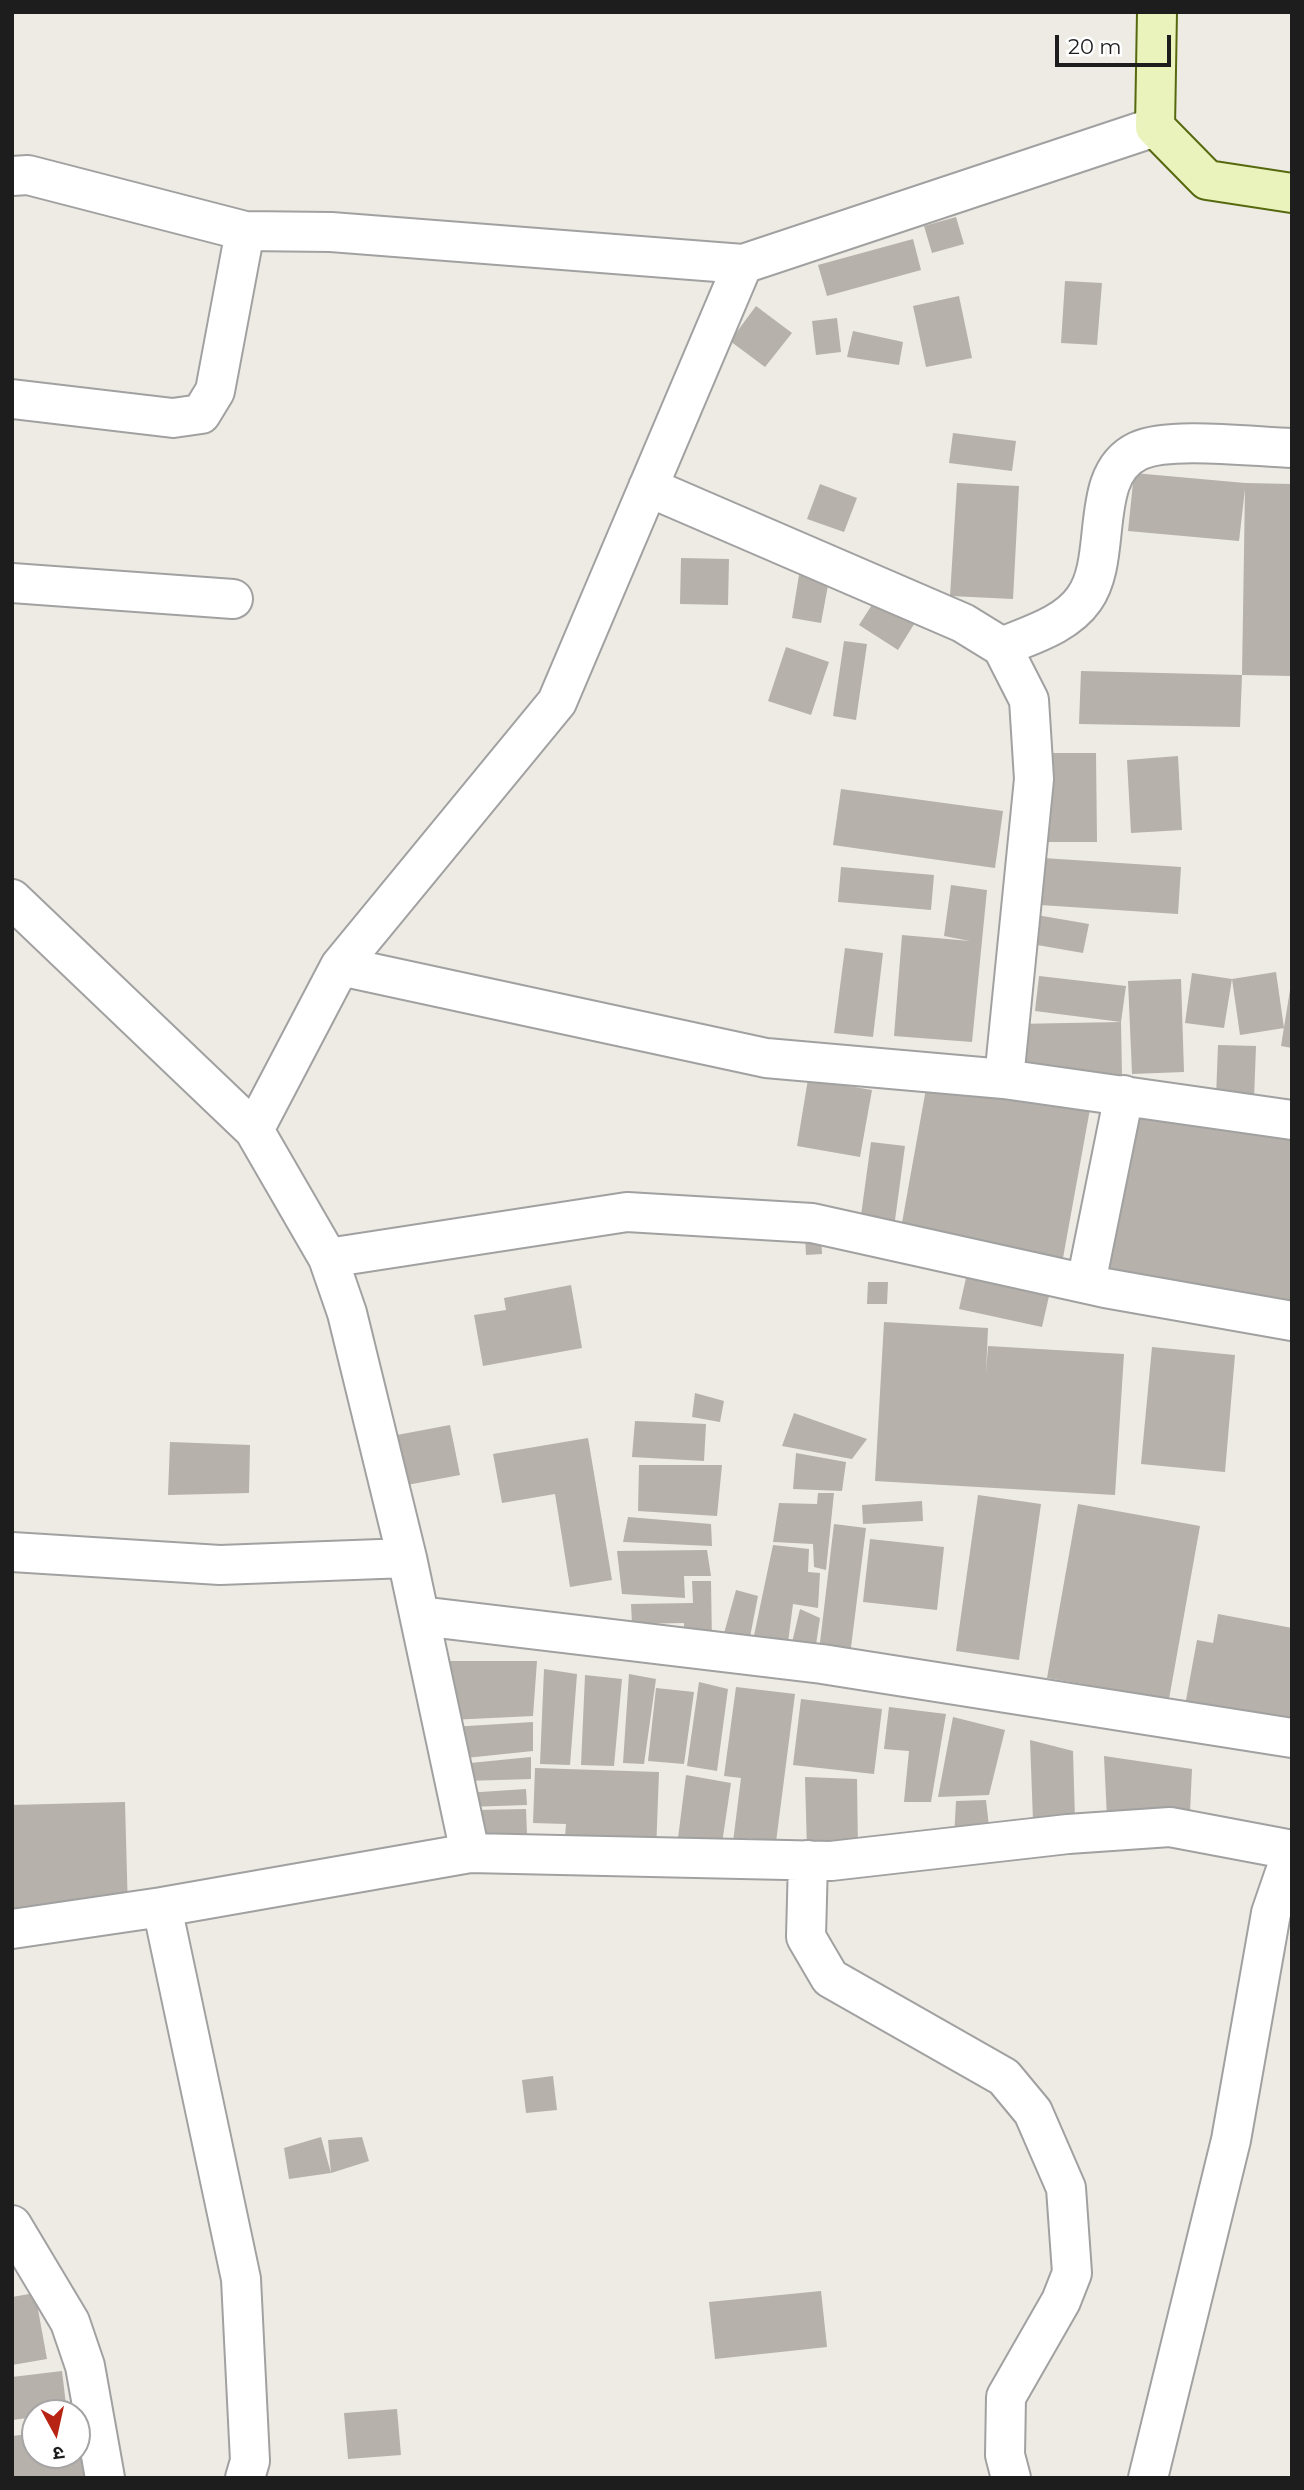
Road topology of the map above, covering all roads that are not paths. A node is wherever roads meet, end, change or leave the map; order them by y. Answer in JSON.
{"nodes":[{"id":1,"x":1157,"y":12,"type":"edge"},
{"id":2,"x":1155,"y":127,"type":"junction"},
{"id":3,"x":12,"y":176,"type":"edge"},
{"id":4,"x":1292,"y":193,"type":"edge"},
{"id":5,"x":244,"y":231,"type":"junction"},
{"id":6,"x":743,"y":264,"type":"junction"},
{"id":7,"x":12,"y":399,"type":"edge"},
{"id":8,"x":1292,"y":448,"type":"edge"},
{"id":9,"x":648,"y":487,"type":"junction"},
{"id":10,"x":12,"y":583,"type":"edge"},
{"id":11,"x":233,"y":599,"type":"dead end"},
{"id":12,"x":1002,"y":647,"type":"junction"},
{"id":13,"x":12,"y":899,"type":"edge"},
{"id":14,"x":340,"y":966,"type":"junction"},
{"id":15,"x":1004,"y":1079,"type":"junction"},
{"id":16,"x":1124,"y":1095,"type":"junction"},
{"id":17,"x":1292,"y":1120,"type":"edge"},
{"id":18,"x":254,"y":1130,"type":"junction"},
{"id":19,"x":328,"y":1258,"type":"junction"},
{"id":20,"x":1086,"y":1283,"type":"junction"},
{"id":21,"x":1292,"y":1321,"type":"edge"},
{"id":22,"x":12,"y":1552,"type":"edge"},
{"id":23,"x":407,"y":1558,"type":"junction"},
{"id":24,"x":420,"y":1616,"type":"junction"},
{"id":25,"x":1292,"y":1738,"type":"edge"},
{"id":26,"x":1292,"y":1851,"type":"edge"},
{"id":27,"x":470,"y":1853,"type":"junction"},
{"id":28,"x":808,"y":1860,"type":"junction"},
{"id":29,"x":162,"y":1907,"type":"junction"},
{"id":30,"x":12,"y":1929,"type":"edge"},
{"id":31,"x":12,"y":2225,"type":"edge"},
{"id":32,"x":105,"y":2478,"type":"edge"},
{"id":33,"x":244,"y":2478,"type":"edge"},
{"id":34,"x":1011,"y":2478,"type":"edge"},
{"id":35,"x":1147,"y":2478,"type":"edge"}],
"edges":[{"from":1,"to":2,"type":"street"},
{"from":2,"to":4,"type":"street"},
{"from":2,"to":6,"type":"street"},
{"from":3,"to":5,"type":"street"},
{"from":5,"to":6,"type":"street"},
{"from":5,"to":7,"type":"street"},
{"from":6,"to":9,"type":"street"},
{"from":8,"to":12,"type":"street"},
{"from":9,"to":12,"type":"street"},
{"from":9,"to":14,"type":"street"},
{"from":10,"to":11,"type":"street"},
{"from":12,"to":15,"type":"street"},
{"from":13,"to":18,"type":"street"},
{"from":14,"to":15,"type":"street"},
{"from":14,"to":18,"type":"street"},
{"from":15,"to":16,"type":"street"},
{"from":16,"to":17,"type":"street"},
{"from":16,"to":20,"type":"street"},
{"from":18,"to":19,"type":"street"},
{"from":19,"to":20,"type":"street"},
{"from":19,"to":23,"type":"street"},
{"from":20,"to":21,"type":"street"},
{"from":22,"to":23,"type":"street"},
{"from":23,"to":24,"type":"street"},
{"from":24,"to":25,"type":"street"},
{"from":24,"to":27,"type":"street"},
{"from":26,"to":28,"type":"street"},
{"from":26,"to":35,"type":"street"},
{"from":27,"to":28,"type":"street"},
{"from":27,"to":29,"type":"street"},
{"from":28,"to":34,"type":"street"},
{"from":29,"to":30,"type":"street"},
{"from":29,"to":33,"type":"street"},
{"from":31,"to":32,"type":"street"}]}
